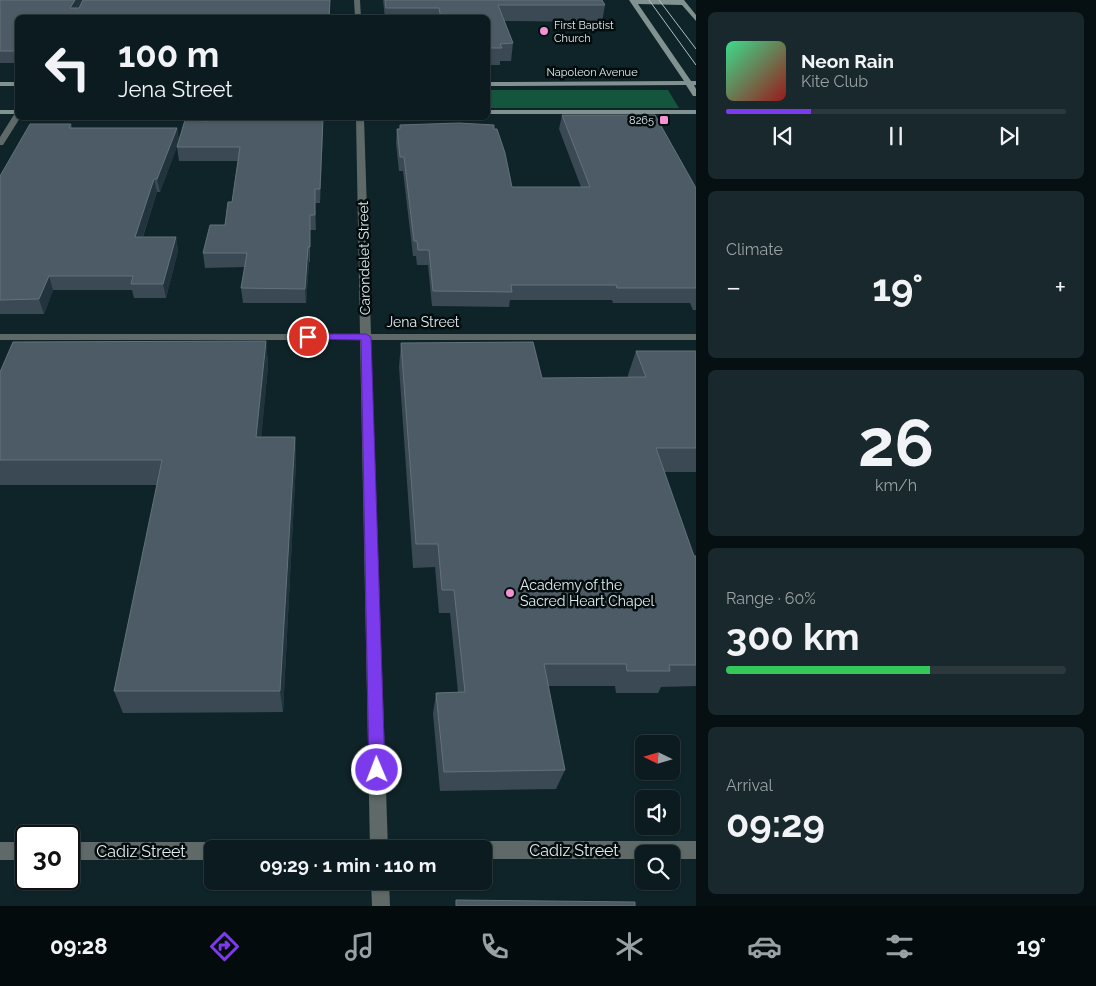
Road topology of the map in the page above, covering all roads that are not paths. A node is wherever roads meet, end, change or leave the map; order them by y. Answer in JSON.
{"nodes":[{"id":1,"x":358,"y":0,"type":"edge"},
{"id":2,"x":633,"y":1,"type":"edge"},
{"id":3,"x":682,"y":2,"type":"edge"},
{"id":4,"x":358,"y":15,"type":"edge"},
{"id":5,"x":696,"y":19,"type":"edge"},
{"id":6,"x":692,"y":83,"type":"edge"},
{"id":7,"x":0,"y":84,"type":"edge"},
{"id":8,"x":15,"y":84,"type":"edge"},
{"id":9,"x":490,"y":84,"type":"edge"},
{"id":10,"x":696,"y":94,"type":"edge"},
{"id":11,"x":0,"y":112,"type":"edge"},
{"id":12,"x":490,"y":112,"type":"edge"},
{"id":13,"x":696,"y":112,"type":"edge"},
{"id":14,"x":15,"y":114,"type":"edge"},
{"id":15,"x":15,"y":119,"type":"edge"},
{"id":16,"x":360,"y":120,"type":"edge"},
{"id":17,"x":0,"y":143,"type":"edge"},
{"id":18,"x":0,"y":337,"type":"edge"},
{"id":19,"x":366,"y":337,"type":"junction"},
{"id":20,"x":696,"y":337,"type":"edge"},
{"id":21,"x":379,"y":840,"type":"edge"},
{"id":22,"x":492,"y":850,"type":"edge"},
{"id":23,"x":696,"y":850,"type":"edge"},
{"id":24,"x":0,"y":851,"type":"edge"},
{"id":25,"x":15,"y":851,"type":"edge"},
{"id":26,"x":80,"y":851,"type":"edge"},
{"id":27,"x":204,"y":851,"type":"edge"},
{"id":28,"x":380,"y":890,"type":"edge"},
{"id":29,"x":380,"y":906,"type":"edge"}],
"edges":[{"from":1,"to":4,"type":"street"},
{"from":2,"to":3,"type":"main road"},
{"from":2,"to":6,"type":"main road"},
{"from":3,"to":5,"type":"main road"},
{"from":6,"to":9,"type":"main road","name":"Napoleon Avenue"},
{"from":6,"to":10,"type":"main road"},
{"from":7,"to":8,"type":"main road"},
{"from":11,"to":14,"type":"main road"},
{"from":12,"to":13,"type":"main road"},
{"from":15,"to":17,"type":"street"},
{"from":16,"to":19,"type":"street","name":"Carondelet Street"},
{"from":18,"to":19,"type":"street","name":"Jena Street"},
{"from":19,"to":20,"type":"street","name":"Jena Street"},
{"from":19,"to":21,"type":"street","name":"Carondelet Street"},
{"from":22,"to":23,"type":"street","name":"Cadiz Street"},
{"from":24,"to":25,"type":"street"},
{"from":26,"to":27,"type":"street","name":"Cadiz Street"},
{"from":28,"to":29,"type":"street"}]}
